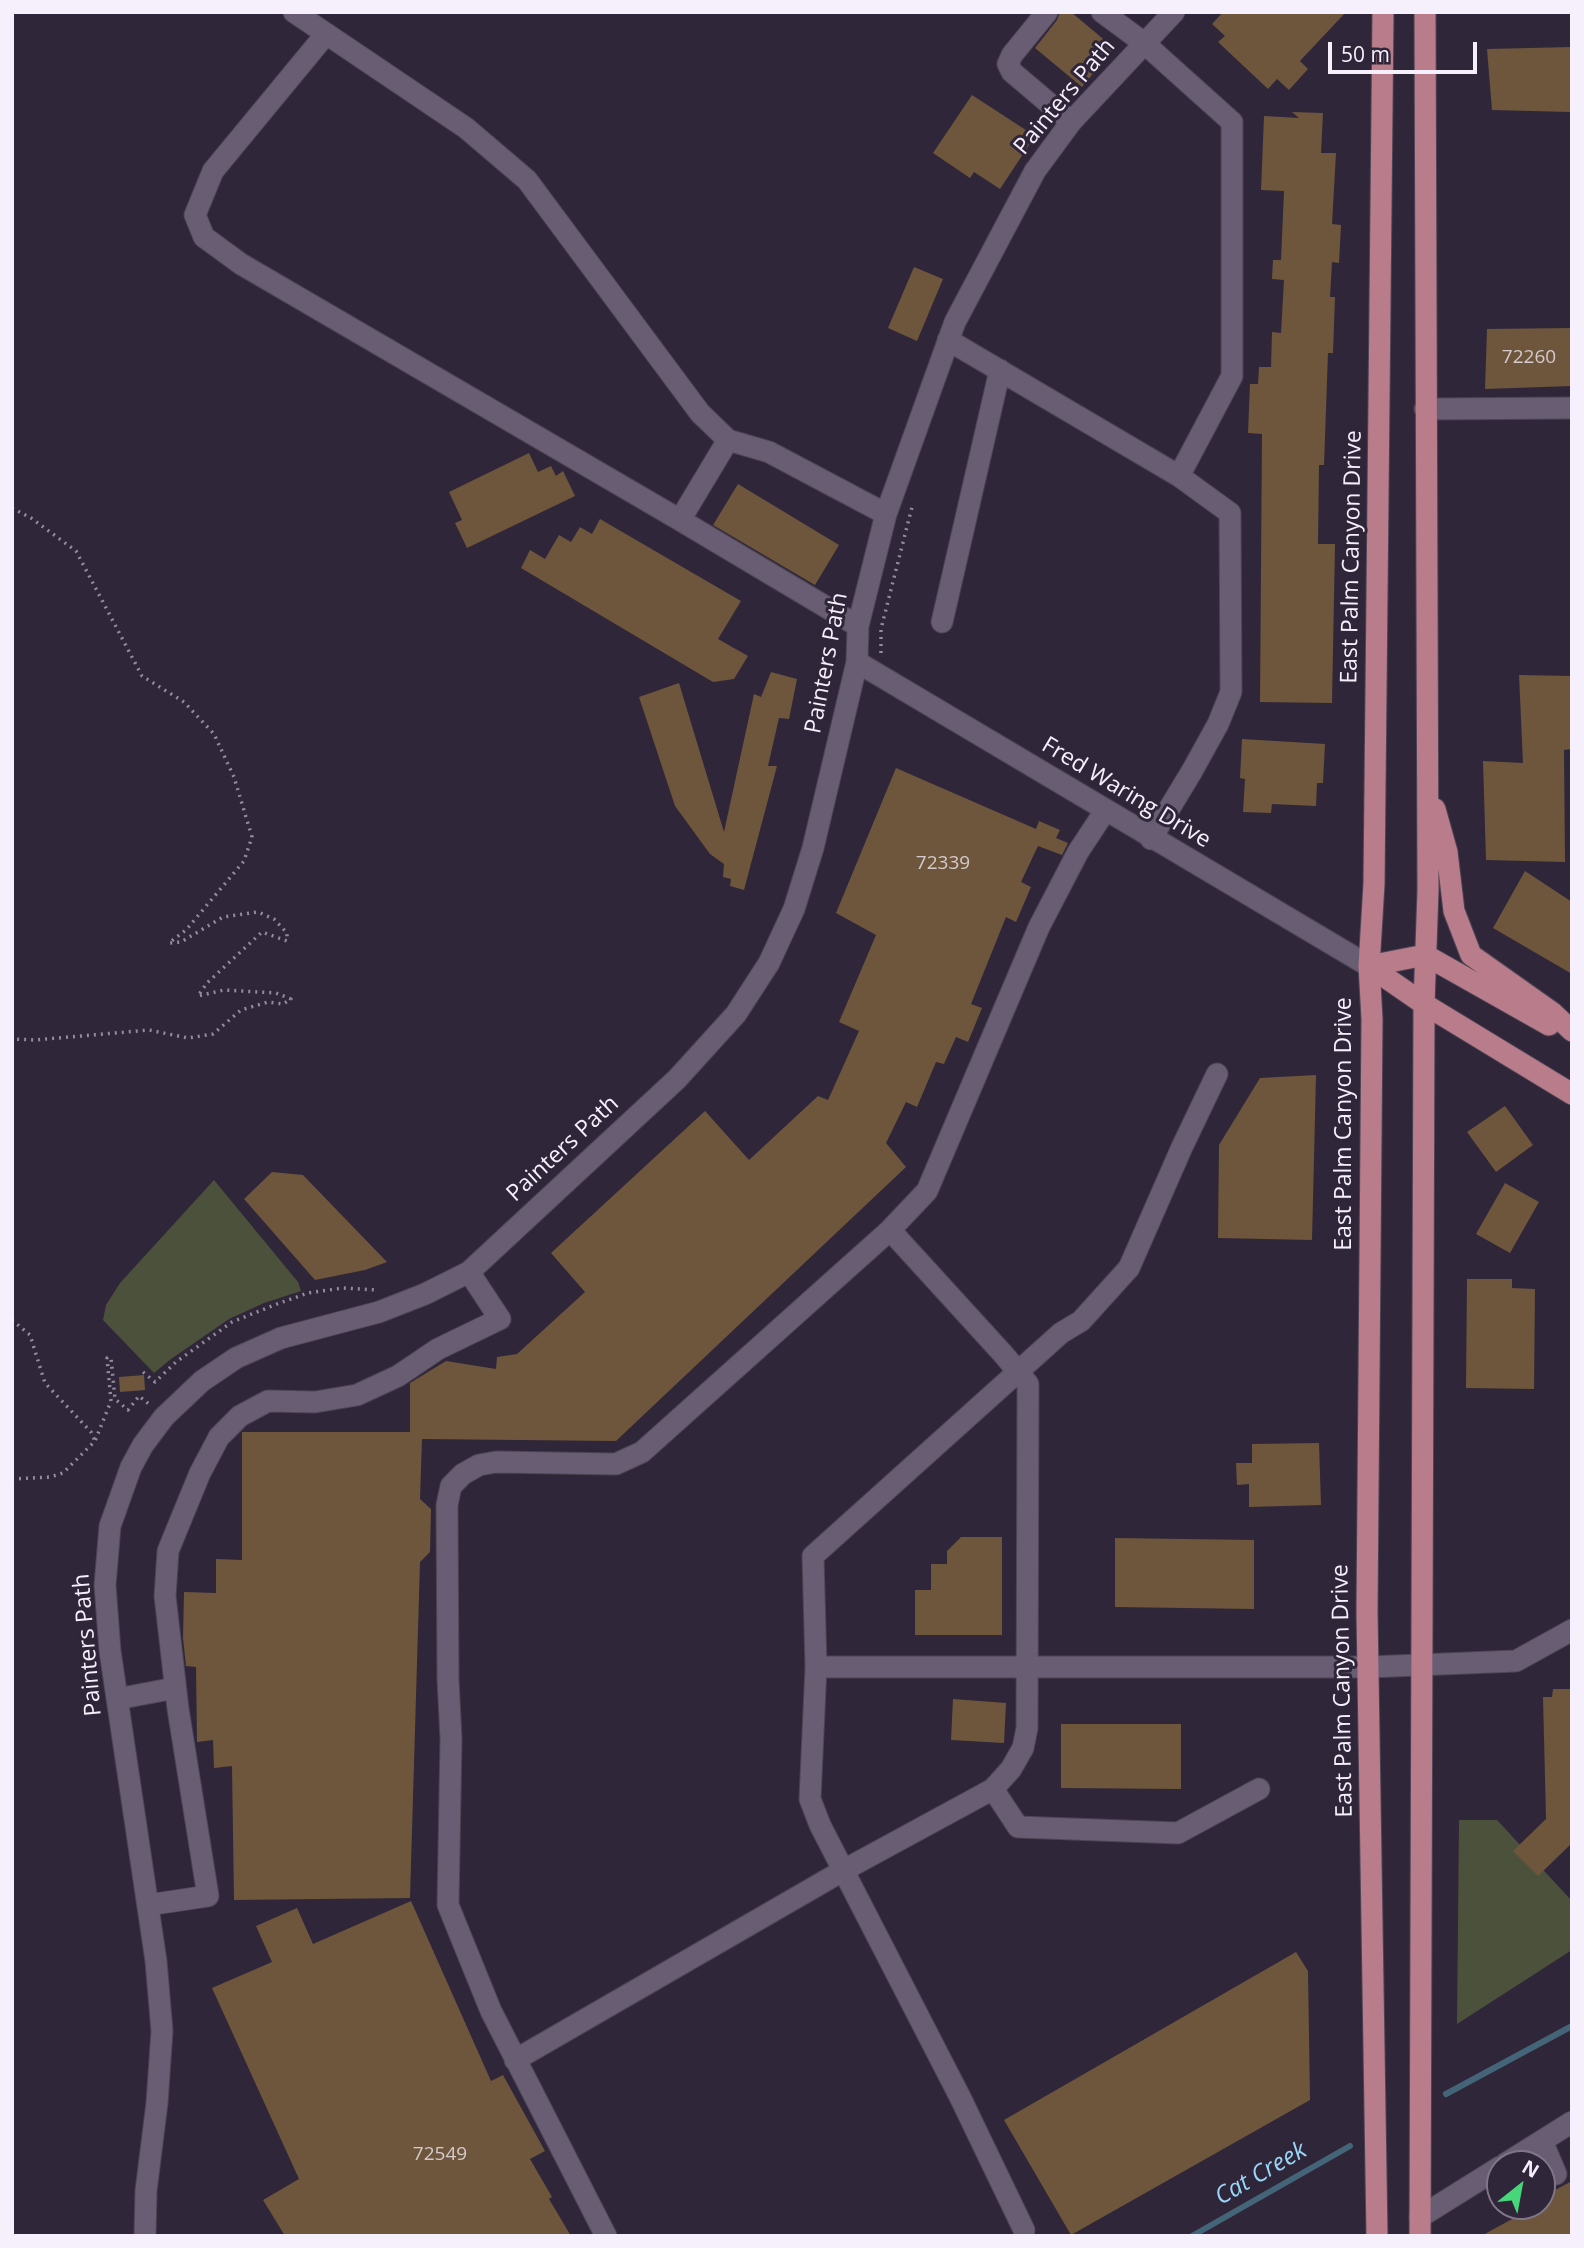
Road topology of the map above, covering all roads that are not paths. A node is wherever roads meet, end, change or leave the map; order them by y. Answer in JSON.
{"nodes":[{"id":1,"x":295,"y":12,"type":"edge"},
{"id":2,"x":1047,"y":12,"type":"edge"},
{"id":3,"x":1102,"y":12,"type":"edge"},
{"id":4,"x":1174,"y":12,"type":"edge"},
{"id":5,"x":1383,"y":12,"type":"edge"},
{"id":6,"x":1425,"y":12,"type":"edge"},
{"id":7,"x":326,"y":34,"type":"junction"},
{"id":8,"x":1144,"y":43,"type":"junction"},
{"id":9,"x":1071,"y":122,"type":"junction"},
{"id":10,"x":948,"y":340,"type":"junction"},
{"id":11,"x":1000,"y":370,"type":"junction"},
{"id":12,"x":1572,"y":408,"type":"edge"},
{"id":13,"x":1425,"y":410,"type":"junction"},
{"id":14,"x":728,"y":440,"type":"junction"},
{"id":15,"x":1179,"y":476,"type":"junction"},
{"id":16,"x":886,"y":514,"type":"junction"},
{"id":17,"x":680,"y":520,"type":"junction"},
{"id":18,"x":942,"y":622,"type":"dead end"},
{"id":19,"x":858,"y":626,"type":"junction"},
{"id":20,"x":857,"y":662,"type":"junction"},
{"id":21,"x":1427,"y":784,"type":"junction"},
{"id":22,"x":1105,"y":811,"type":"junction"},
{"id":23,"x":1151,"y":839,"type":"junction"},
{"id":24,"x":1426,"y":955,"type":"junction"},
{"id":25,"x":1369,"y":966,"type":"junction"},
{"id":26,"x":1424,"y":1004,"type":"junction"},
{"id":27,"x":1572,"y":1031,"type":"edge"},
{"id":28,"x":1572,"y":1038,"type":"edge"},
{"id":29,"x":1217,"y":1074,"type":"dead end"},
{"id":30,"x":1569,"y":1091,"type":"edge"},
{"id":31,"x":890,"y":1230,"type":"junction"},
{"id":32,"x":469,"y":1272,"type":"junction"},
{"id":33,"x":1018,"y":1372,"type":"junction"},
{"id":34,"x":1572,"y":1630,"type":"edge"},
{"id":35,"x":1423,"y":1665,"type":"junction"},
{"id":36,"x":1027,"y":1666,"type":"junction"},
{"id":37,"x":816,"y":1667,"type":"junction"},
{"id":38,"x":1369,"y":1667,"type":"junction"},
{"id":39,"x":175,"y":1688,"type":"junction"},
{"id":40,"x":117,"y":1699,"type":"junction"},
{"id":41,"x":993,"y":1789,"type":"junction"},
{"id":42,"x":1259,"y":1789,"type":"dead end"},
{"id":43,"x":844,"y":1870,"type":"junction"},
{"id":44,"x":148,"y":1905,"type":"junction"},
{"id":45,"x":515,"y":2060,"type":"junction"},
{"id":46,"x":1572,"y":2122,"type":"edge"},
{"id":47,"x":1542,"y":2141,"type":"junction"},
{"id":48,"x":1528,"y":2150,"type":"edge"},
{"id":49,"x":1546,"y":2150,"type":"edge"},
{"id":50,"x":1486,"y":2178,"type":"edge"},
{"id":51,"x":1420,"y":2227,"type":"edge"},
{"id":52,"x":1024,"y":2230,"type":"dead end"},
{"id":53,"x":145,"y":2236,"type":"edge"},
{"id":54,"x":606,"y":2236,"type":"edge"},
{"id":55,"x":1377,"y":2236,"type":"edge"}],
"edges":[{"from":1,"to":7,"type":"street"},
{"from":2,"to":9,"type":"street"},
{"from":3,"to":8,"type":"street"},
{"from":4,"to":8,"type":"street","name":"Painters Path"},
{"from":5,"to":25,"type":"main road","name":"East Palm Canyon Drive"},
{"from":6,"to":13,"type":"main road"},
{"from":7,"to":14,"type":"street"},
{"from":7,"to":17,"type":"street"},
{"from":8,"to":9,"type":"street","name":"Painters Path"},
{"from":8,"to":15,"type":"street"},
{"from":9,"to":10,"type":"street","name":"Painters Path"},
{"from":10,"to":11,"type":"street"},
{"from":10,"to":16,"type":"street","name":"Painters Path"},
{"from":11,"to":15,"type":"street"},
{"from":11,"to":18,"type":"street"},
{"from":12,"to":13,"type":"street"},
{"from":13,"to":21,"type":"main road"},
{"from":14,"to":16,"type":"street"},
{"from":14,"to":17,"type":"street"},
{"from":15,"to":23,"type":"street"},
{"from":16,"to":19,"type":"street","name":"Painters Path"},
{"from":17,"to":19,"type":"street"},
{"from":19,"to":20,"type":"street","name":"Painters Path"},
{"from":20,"to":22,"type":"street","name":"Fred Waring Drive"},
{"from":20,"to":32,"type":"street","name":"Painters Path"},
{"from":21,"to":24,"type":"main road"},
{"from":21,"to":27,"type":"main road"},
{"from":22,"to":23,"type":"street","name":"Fred Waring Drive"},
{"from":22,"to":31,"type":"street"},
{"from":23,"to":25,"type":"street","name":"Fred Waring Drive"},
{"from":24,"to":25,"type":"main road"},
{"from":24,"to":26,"type":"main road"},
{"from":24,"to":28,"type":"main road"},
{"from":25,"to":26,"type":"main road","name":"Fred Waring Drive"},
{"from":25,"to":38,"type":"main road","name":"East Palm Canyon Drive"},
{"from":26,"to":30,"type":"main road","name":"Fred Waring Drive"},
{"from":26,"to":35,"type":"main road"},
{"from":29,"to":33,"type":"street"},
{"from":31,"to":33,"type":"street"},
{"from":31,"to":45,"type":"street"},
{"from":32,"to":39,"type":"street"},
{"from":32,"to":40,"type":"street","name":"Painters Path"},
{"from":33,"to":36,"type":"street"},
{"from":33,"to":37,"type":"street"},
{"from":34,"to":35,"type":"street"},
{"from":35,"to":38,"type":"street"},
{"from":35,"to":51,"type":"main road"},
{"from":36,"to":37,"type":"street"},
{"from":36,"to":38,"type":"street"},
{"from":36,"to":41,"type":"street"},
{"from":37,"to":43,"type":"street"},
{"from":38,"to":55,"type":"main road","name":"East Palm Canyon Drive"},
{"from":39,"to":40,"type":"street"},
{"from":39,"to":44,"type":"street"},
{"from":40,"to":44,"type":"street","name":"Painters Path"},
{"from":41,"to":42,"type":"street"},
{"from":41,"to":43,"type":"street"},
{"from":43,"to":45,"type":"street"},
{"from":43,"to":52,"type":"street"},
{"from":44,"to":53,"type":"street","name":"Painters Path"},
{"from":45,"to":54,"type":"street"},
{"from":46,"to":47,"type":"street"},
{"from":47,"to":48,"type":"street"},
{"from":47,"to":49,"type":"street"},
{"from":50,"to":51,"type":"street"}]}
